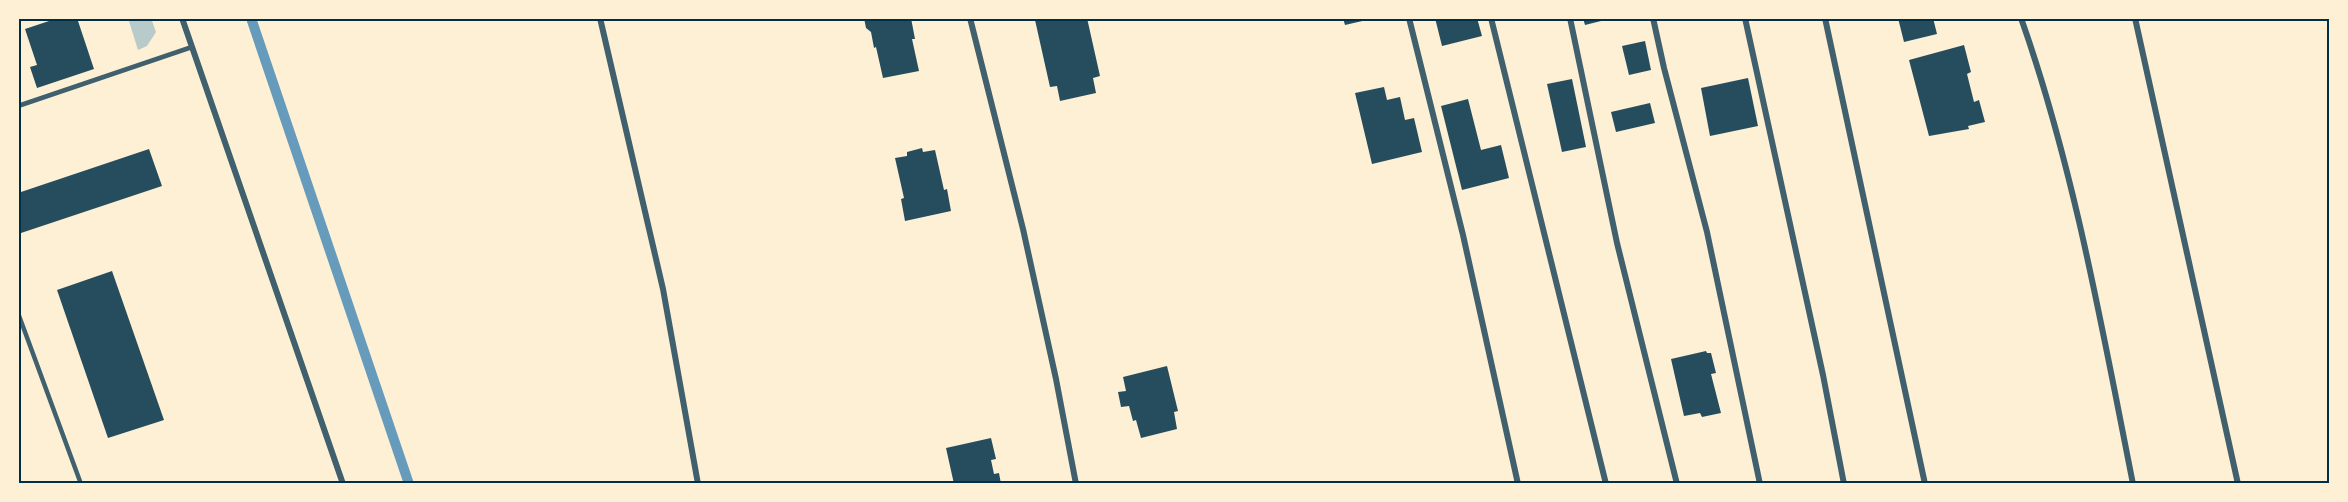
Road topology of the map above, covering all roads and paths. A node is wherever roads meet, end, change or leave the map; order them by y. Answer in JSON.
{"nodes":[{"id":1,"x":182,"y":18,"type":"edge"},
{"id":2,"x":600,"y":18,"type":"edge"},
{"id":3,"x":970,"y":18,"type":"edge"},
{"id":4,"x":1409,"y":18,"type":"edge"},
{"id":5,"x":1491,"y":18,"type":"edge"},
{"id":6,"x":1570,"y":18,"type":"edge"},
{"id":7,"x":1653,"y":18,"type":"edge"},
{"id":8,"x":1745,"y":18,"type":"edge"},
{"id":9,"x":1825,"y":18,"type":"edge"},
{"id":10,"x":2021,"y":18,"type":"edge"},
{"id":11,"x":2134,"y":18,"type":"edge"},
{"id":12,"x":192,"y":47,"type":"junction"},
{"id":13,"x":18,"y":106,"type":"edge"},
{"id":14,"x":18,"y":313,"type":"edge"},
{"id":15,"x":81,"y":484,"type":"edge"},
{"id":16,"x":343,"y":484,"type":"edge"},
{"id":17,"x":698,"y":484,"type":"edge"},
{"id":18,"x":1076,"y":484,"type":"edge"},
{"id":19,"x":1518,"y":484,"type":"edge"},
{"id":20,"x":1606,"y":484,"type":"edge"},
{"id":21,"x":1677,"y":484,"type":"edge"},
{"id":22,"x":1760,"y":484,"type":"edge"},
{"id":23,"x":1844,"y":484,"type":"edge"},
{"id":24,"x":1925,"y":484,"type":"edge"},
{"id":25,"x":2133,"y":484,"type":"edge"},
{"id":26,"x":2238,"y":484,"type":"edge"}],
"edges":[{"from":1,"to":12,"type":"street"},
{"from":2,"to":17,"type":"street"},
{"from":3,"to":18,"type":"street"},
{"from":4,"to":19,"type":"street"},
{"from":5,"to":20,"type":"street"},
{"from":6,"to":21,"type":"street"},
{"from":7,"to":22,"type":"street"},
{"from":8,"to":23,"type":"street"},
{"from":9,"to":24,"type":"street"},
{"from":10,"to":25,"type":"street"},
{"from":11,"to":26,"type":"street"},
{"from":12,"to":13,"type":"lane"},
{"from":12,"to":16,"type":"street"},
{"from":14,"to":15,"type":"lane"}]}
